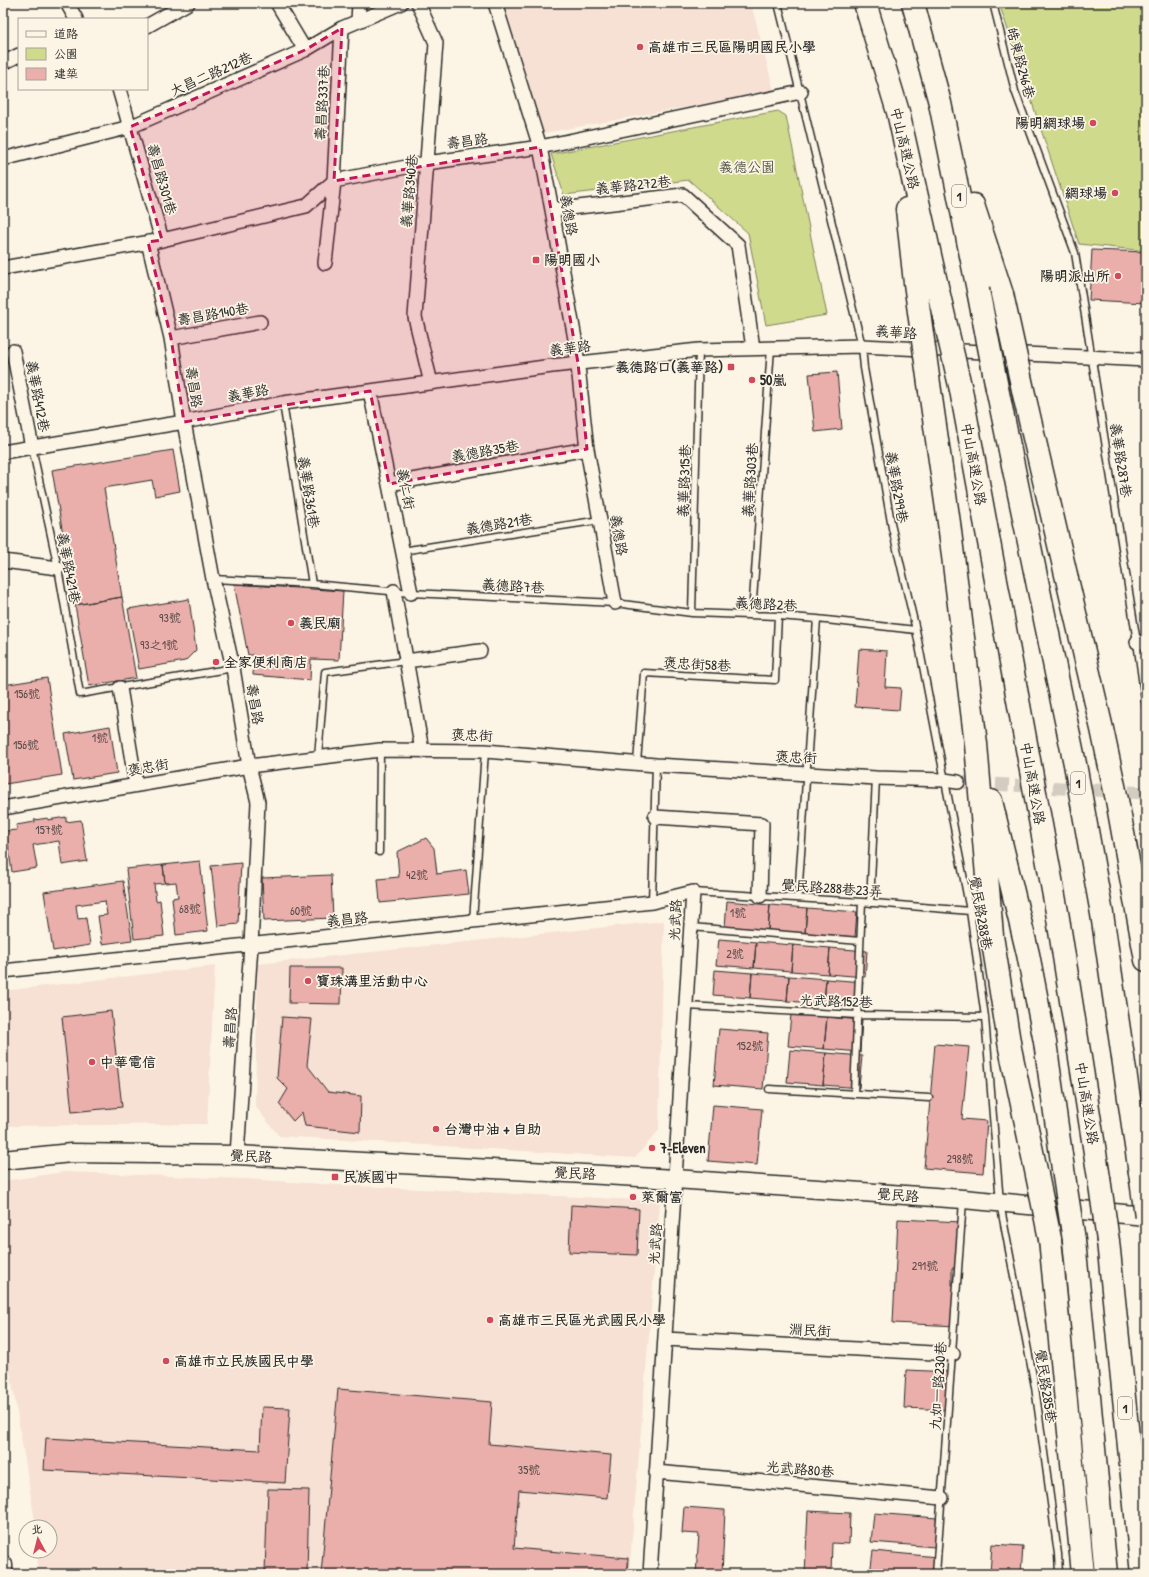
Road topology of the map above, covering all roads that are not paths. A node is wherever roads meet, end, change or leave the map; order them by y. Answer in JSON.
{"nodes":[{"id":1,"x":67,"y":3,"type":"edge"},
{"id":2,"x":188,"y":3,"type":"edge"},
{"id":3,"x":277,"y":3,"type":"edge"},
{"id":4,"x":359,"y":3,"type":"edge"},
{"id":5,"x":401,"y":3,"type":"edge"},
{"id":6,"x":418,"y":3,"type":"edge"},
{"id":7,"x":495,"y":3,"type":"edge"},
{"id":8,"x":778,"y":3,"type":"edge"},
{"id":9,"x":865,"y":3,"type":"edge"},
{"id":10,"x":914,"y":3,"type":"edge"},
{"id":11,"x":992,"y":3,"type":"edge"},
{"id":12,"x":75,"y":18,"type":"edge"},
{"id":13,"x":358,"y":21,"type":"junction"},
{"id":14,"x":148,"y":25,"type":"edge"},
{"id":15,"x":342,"y":28,"type":"junction"},
{"id":16,"x":304,"y":50,"type":"junction"},
{"id":17,"x":18,"y":56,"type":"edge"},
{"id":18,"x":3,"y":63,"type":"edge"},
{"id":19,"x":119,"y":90,"type":"edge"},
{"id":20,"x":801,"y":92,"type":"junction"},
{"id":21,"x":940,"y":103,"type":"junction"},
{"id":22,"x":130,"y":127,"type":"junction"},
{"id":23,"x":540,"y":147,"type":"junction"},
{"id":24,"x":3,"y":159,"type":"edge"},
{"id":25,"x":427,"y":163,"type":"junction"},
{"id":26,"x":334,"y":181,"type":"junction"},
{"id":27,"x":552,"y":210,"type":"junction"},
{"id":28,"x":162,"y":240,"type":"junction"},
{"id":29,"x":148,"y":242,"type":"junction"},
{"id":30,"x":325,"y":263,"type":"dead end"},
{"id":31,"x":3,"y":268,"type":"edge"},
{"id":32,"x":925,"y":283,"type":"junction"},
{"id":33,"x":260,"y":322,"type":"dead end"},
{"id":34,"x":170,"y":338,"type":"junction"},
{"id":35,"x":862,"y":346,"type":"junction"},
{"id":36,"x":753,"y":348,"type":"junction"},
{"id":37,"x":772,"y":348,"type":"junction"},
{"id":38,"x":699,"y":350,"type":"junction"},
{"id":39,"x":13,"y":351,"type":"dead end"},
{"id":40,"x":1093,"y":358,"type":"junction"},
{"id":41,"x":1146,"y":360,"type":"edge"},
{"id":42,"x":578,"y":363,"type":"junction"},
{"id":43,"x":431,"y":383,"type":"junction"},
{"id":44,"x":370,"y":391,"type":"junction"},
{"id":45,"x":283,"y":403,"type":"junction"},
{"id":46,"x":184,"y":422,"type":"junction"},
{"id":47,"x":32,"y":447,"type":"junction"},
{"id":48,"x":587,"y":449,"type":"junction"},
{"id":49,"x":3,"y":452,"type":"edge"},
{"id":50,"x":389,"y":484,"type":"junction"},
{"id":51,"x":600,"y":520,"type":"junction"},
{"id":52,"x":402,"y":551,"type":"junction"},
{"id":53,"x":3,"y":561,"type":"edge"},
{"id":54,"x":58,"y":568,"type":"junction"},
{"id":55,"x":213,"y":579,"type":"junction"},
{"id":56,"x":312,"y":584,"type":"junction"},
{"id":57,"x":394,"y":591,"type":"junction"},
{"id":58,"x":411,"y":593,"type":"junction"},
{"id":59,"x":615,"y":603,"type":"junction"},
{"id":60,"x":692,"y":613,"type":"junction"},
{"id":61,"x":752,"y":614,"type":"junction"},
{"id":62,"x":778,"y":616,"type":"junction"},
{"id":63,"x":817,"y":619,"type":"junction"},
{"id":64,"x":916,"y":630,"type":"junction"},
{"id":65,"x":1142,"y":642,"type":"edge"},
{"id":66,"x":480,"y":651,"type":"dead end"},
{"id":67,"x":406,"y":661,"type":"junction"},
{"id":68,"x":233,"y":668,"type":"junction"},
{"id":69,"x":120,"y":688,"type":"junction"},
{"id":70,"x":1146,"y":708,"type":"edge"},
{"id":71,"x":976,"y":744,"type":"junction"},
{"id":72,"x":380,"y":750,"type":"junction"},
{"id":73,"x":422,"y":750,"type":"junction"},
{"id":74,"x":486,"y":751,"type":"junction"},
{"id":75,"x":318,"y":757,"type":"junction"},
{"id":76,"x":637,"y":763,"type":"junction"},
{"id":77,"x":656,"y":765,"type":"junction"},
{"id":78,"x":249,"y":766,"type":"junction"},
{"id":79,"x":806,"y":773,"type":"junction"},
{"id":80,"x":876,"y":778,"type":"junction"},
{"id":81,"x":944,"y":780,"type":"junction"},
{"id":82,"x":958,"y":782,"type":"tunnel mouth"},
{"id":83,"x":136,"y":785,"type":"junction"},
{"id":84,"x":1117,"y":800,"type":"junction"},
{"id":85,"x":3,"y":808,"type":"edge"},
{"id":86,"x":655,"y":817,"type":"junction"},
{"id":87,"x":379,"y":852,"type":"dead end"},
{"id":88,"x":1146,"y":876,"type":"edge"},
{"id":89,"x":693,"y":892,"type":"junction"},
{"id":90,"x":760,"y":896,"type":"junction"},
{"id":91,"x":798,"y":898,"type":"junction"},
{"id":92,"x":652,"y":902,"type":"junction"},
{"id":93,"x":862,"y":902,"type":"junction"},
{"id":94,"x":870,"y":903,"type":"junction"},
{"id":95,"x":970,"y":911,"type":"junction"},
{"id":96,"x":473,"y":921,"type":"junction"},
{"id":97,"x":691,"y":927,"type":"junction"},
{"id":98,"x":860,"y":941,"type":"junction"},
{"id":99,"x":251,"y":945,"type":"junction"},
{"id":100,"x":1146,"y":960,"type":"edge"},
{"id":101,"x":3,"y":971,"type":"edge"},
{"id":102,"x":686,"y":1006,"type":"junction"},
{"id":103,"x":858,"y":1015,"type":"junction"},
{"id":104,"x":985,"y":1017,"type":"junction"},
{"id":105,"x":769,"y":1089,"type":"dead end"},
{"id":106,"x":854,"y":1094,"type":"junction"},
{"id":107,"x":929,"y":1098,"type":"dead end"},
{"id":108,"x":238,"y":1154,"type":"junction"},
{"id":109,"x":3,"y":1160,"type":"edge"},
{"id":110,"x":675,"y":1179,"type":"junction"},
{"id":111,"x":963,"y":1199,"type":"junction"},
{"id":112,"x":1000,"y":1203,"type":"junction"},
{"id":113,"x":1146,"y":1216,"type":"edge"},
{"id":114,"x":665,"y":1339,"type":"junction"},
{"id":115,"x":953,"y":1354,"type":"junction"},
{"id":116,"x":656,"y":1472,"type":"junction"},
{"id":117,"x":942,"y":1498,"type":"junction"},
{"id":118,"x":3,"y":1565,"type":"edge"},
{"id":119,"x":3,"y":1574,"type":"edge"},
{"id":120,"x":650,"y":1574,"type":"edge"},
{"id":121,"x":936,"y":1574,"type":"edge"},
{"id":122,"x":1059,"y":1574,"type":"edge"},
{"id":123,"x":1083,"y":1574,"type":"edge"},
{"id":124,"x":1106,"y":1574,"type":"edge"},
{"id":125,"x":1142,"y":1574,"type":"edge"}],
"edges":[{"from":1,"to":12,"type":"street"},
{"from":2,"to":14,"type":"street"},
{"from":3,"to":16,"type":"street"},
{"from":4,"to":13,"type":"street"},
{"from":5,"to":13,"type":"street","name":"大昌二路212巷"},
{"from":6,"to":25,"type":"street","name":"義華路340巷"},
{"from":7,"to":23,"type":"street","name":"義德路"},
{"from":8,"to":20,"type":"lane","name":"義華路299巷"},
{"from":9,"to":32,"type":"highway","name":"中山高速公路","number":"1"},
{"from":10,"to":21,"type":"highway","number":"1"},
{"from":11,"to":40,"type":"lane","name":"皓東路246巷"},
{"from":13,"to":15,"type":"street","name":"大昌二路212巷"},
{"from":15,"to":16,"type":"street","name":"大昌二路212巷"},
{"from":15,"to":26,"type":"street","name":"壽昌路337巷"},
{"from":16,"to":22,"type":"street","name":"大昌二路212巷"},
{"from":17,"to":18,"type":"street"},
{"from":19,"to":22,"type":"street","name":"壽昌路301巷"},
{"from":20,"to":23,"type":"street","name":"壽昌路"},
{"from":20,"to":35,"type":"lane","name":"義華路299巷"},
{"from":21,"to":84,"type":"highway","bridge":true},
{"from":21,"to":113,"type":"highway","number":"1","bridge":true},
{"from":22,"to":24,"type":"street","name":"大昌二路212巷"},
{"from":22,"to":28,"type":"street","name":"壽昌路301巷"},
{"from":23,"to":25,"type":"street","name":"壽昌路"},
{"from":23,"to":27,"type":"street","name":"義德路"},
{"from":25,"to":26,"type":"street","name":"壽昌路"},
{"from":25,"to":43,"type":"street","name":"義華路340巷"},
{"from":26,"to":28,"type":"street"},
{"from":26,"to":30,"type":"street","name":"壽昌路337巷"},
{"from":27,"to":36,"type":"street","name":"義華路272巷"},
{"from":27,"to":42,"type":"street","name":"義德路"},
{"from":28,"to":29,"type":"street"},
{"from":29,"to":31,"type":"street"},
{"from":29,"to":34,"type":"street","name":"壽昌路"},
{"from":32,"to":71,"type":"highway","bridge":true},
{"from":32,"to":125,"type":"highway","name":"中山高速公路","number":"1","bridge":true},
{"from":33,"to":34,"type":"street","name":"壽昌路140巷"},
{"from":34,"to":46,"type":"street","name":"壽昌路"},
{"from":35,"to":37,"type":"street","name":"義華路"},
{"from":35,"to":40,"type":"street","name":"義華路"},
{"from":35,"to":64,"type":"lane","name":"義華路299巷"},
{"from":36,"to":37,"type":"street","name":"義華路"},
{"from":36,"to":38,"type":"street","name":"義華路"},
{"from":37,"to":61,"type":"lane","name":"義華路303巷"},
{"from":38,"to":42,"type":"street","name":"義華路"},
{"from":38,"to":60,"type":"lane","name":"義華路315巷"},
{"from":39,"to":47,"type":"street","name":"義華路412巷"},
{"from":40,"to":41,"type":"street","name":"義華路"},
{"from":40,"to":65,"type":"lane","name":"義華路287巷"},
{"from":42,"to":43,"type":"street","name":"義華路"},
{"from":42,"to":48,"type":"street","name":"義德路"},
{"from":43,"to":44,"type":"street","name":"義華路"},
{"from":44,"to":45,"type":"street","name":"義華路"},
{"from":44,"to":50,"type":"street","name":"義仁街"},
{"from":45,"to":46,"type":"street","name":"義華路"},
{"from":45,"to":56,"type":"lane","name":"義華路361巷"},
{"from":46,"to":47,"type":"street","name":"義華路"},
{"from":46,"to":55,"type":"street","name":"壽昌路"},
{"from":47,"to":49,"type":"street","name":"義華路"},
{"from":47,"to":54,"type":"lane","name":"義華路421巷"},
{"from":48,"to":50,"type":"street","name":"義德路35巷"},
{"from":48,"to":51,"type":"street","name":"義德路"},
{"from":50,"to":52,"type":"street","name":"義仁街"},
{"from":51,"to":52,"type":"lane","name":"義德路21巷"},
{"from":51,"to":59,"type":"street","name":"義德路"},
{"from":52,"to":58,"type":"street","name":"義仁街"},
{"from":53,"to":54,"type":"street"},
{"from":54,"to":69,"type":"lane","name":"義華路421巷"},
{"from":55,"to":56,"type":"lane"},
{"from":55,"to":68,"type":"street","name":"壽昌路"},
{"from":56,"to":57,"type":"lane"},
{"from":57,"to":58,"type":"lane"},
{"from":57,"to":67,"type":"street"},
{"from":58,"to":59,"type":"lane","name":"義德路7巷"},
{"from":59,"to":60,"type":"lane","name":"義德路2巷"},
{"from":60,"to":61,"type":"lane","name":"義德路2巷"},
{"from":61,"to":62,"type":"lane","name":"義德路2巷"},
{"from":62,"to":63,"type":"lane","name":"義德路2巷"},
{"from":62,"to":76,"type":"lane","name":"褒忠街58巷"},
{"from":63,"to":64,"type":"lane","name":"義德路2巷"},
{"from":63,"to":79,"type":"lane"},
{"from":64,"to":81,"type":"lane","name":"覺民路288巷"},
{"from":65,"to":70,"type":"lane","name":"義華路287巷"},
{"from":66,"to":67,"type":"street"},
{"from":67,"to":73,"type":"street"},
{"from":67,"to":75,"type":"lane"},
{"from":68,"to":69,"type":"lane"},
{"from":68,"to":78,"type":"street","name":"壽昌路"},
{"from":69,"to":83,"type":"street"},
{"from":71,"to":123,"type":"highway","bridge":true},
{"from":71,"to":124,"type":"highway","bridge":true},
{"from":72,"to":73,"type":"street","name":"褒忠街"},
{"from":72,"to":75,"type":"street","name":"褒忠街"},
{"from":72,"to":87,"type":"lane"},
{"from":73,"to":74,"type":"street","name":"褒忠街"},
{"from":74,"to":76,"type":"street","name":"褒忠街"},
{"from":74,"to":96,"type":"lane"},
{"from":75,"to":78,"type":"street","name":"褒忠街"},
{"from":76,"to":77,"type":"street","name":"褒忠街"},
{"from":77,"to":79,"type":"street","name":"褒忠街"},
{"from":77,"to":86,"type":"lane"},
{"from":78,"to":83,"type":"street","name":"褒忠街"},
{"from":78,"to":99,"type":"street","name":"壽昌路"},
{"from":79,"to":80,"type":"street","name":"褒忠街"},
{"from":79,"to":91,"type":"lane"},
{"from":80,"to":81,"type":"street","name":"褒忠街"},
{"from":80,"to":94,"type":"lane"},
{"from":81,"to":82,"type":"street","name":"褒忠街"},
{"from":81,"to":95,"type":"lane","name":"覺民路288巷"},
{"from":83,"to":85,"type":"street","name":"褒忠街"},
{"from":84,"to":88,"type":"highway"},
{"from":84,"to":100,"type":"highway"},
{"from":86,"to":90,"type":"street"},
{"from":86,"to":92,"type":"lane"},
{"from":89,"to":90,"type":"lane","name":"覺民路288巷23弄"},
{"from":89,"to":92,"type":"street","name":"義昌路"},
{"from":89,"to":97,"type":"street","name":"光武路"},
{"from":90,"to":91,"type":"lane","name":"覺民路288巷23弄"},
{"from":91,"to":93,"type":"lane","name":"覺民路288巷23弄"},
{"from":92,"to":96,"type":"street","name":"義昌路"},
{"from":93,"to":94,"type":"lane","name":"覺民路288巷23弄"},
{"from":93,"to":98,"type":"lane"},
{"from":94,"to":95,"type":"lane","name":"覺民路288巷23弄"},
{"from":95,"to":104,"type":"lane","name":"覺民路288巷"},
{"from":96,"to":99,"type":"street","name":"義昌路"},
{"from":97,"to":98,"type":"lane"},
{"from":97,"to":102,"type":"street","name":"光武路"},
{"from":98,"to":103,"type":"lane"},
{"from":99,"to":101,"type":"street","name":"義昌路"},
{"from":99,"to":108,"type":"street","name":"壽昌路"},
{"from":102,"to":103,"type":"lane","name":"光武路152巷"},
{"from":102,"to":110,"type":"street","name":"光武路"},
{"from":103,"to":104,"type":"lane","name":"光武路152巷"},
{"from":103,"to":106,"type":"lane"},
{"from":104,"to":112,"type":"lane","name":"覺民路288巷"},
{"from":105,"to":106,"type":"lane"},
{"from":106,"to":107,"type":"lane"},
{"from":108,"to":109,"type":"street","name":"覺民路"},
{"from":108,"to":110,"type":"street","name":"覺民路"},
{"from":110,"to":111,"type":"street","name":"覺民路"},
{"from":110,"to":114,"type":"street","name":"光武路"},
{"from":111,"to":112,"type":"street","name":"覺民路"},
{"from":111,"to":115,"type":"lane","name":"九如一路230巷"},
{"from":112,"to":113,"type":"street","name":"覺民路"},
{"from":112,"to":122,"type":"lane","name":"覺民路285巷"},
{"from":114,"to":115,"type":"street","name":"淵民街"},
{"from":114,"to":116,"type":"street","name":"光武路"},
{"from":115,"to":117,"type":"lane","name":"九如一路230巷"},
{"from":116,"to":117,"type":"street","name":"光武路80巷"},
{"from":116,"to":120,"type":"street","name":"光武路"},
{"from":117,"to":121,"type":"lane","name":"九如一路230巷"},
{"from":118,"to":119,"type":"street"}]}
